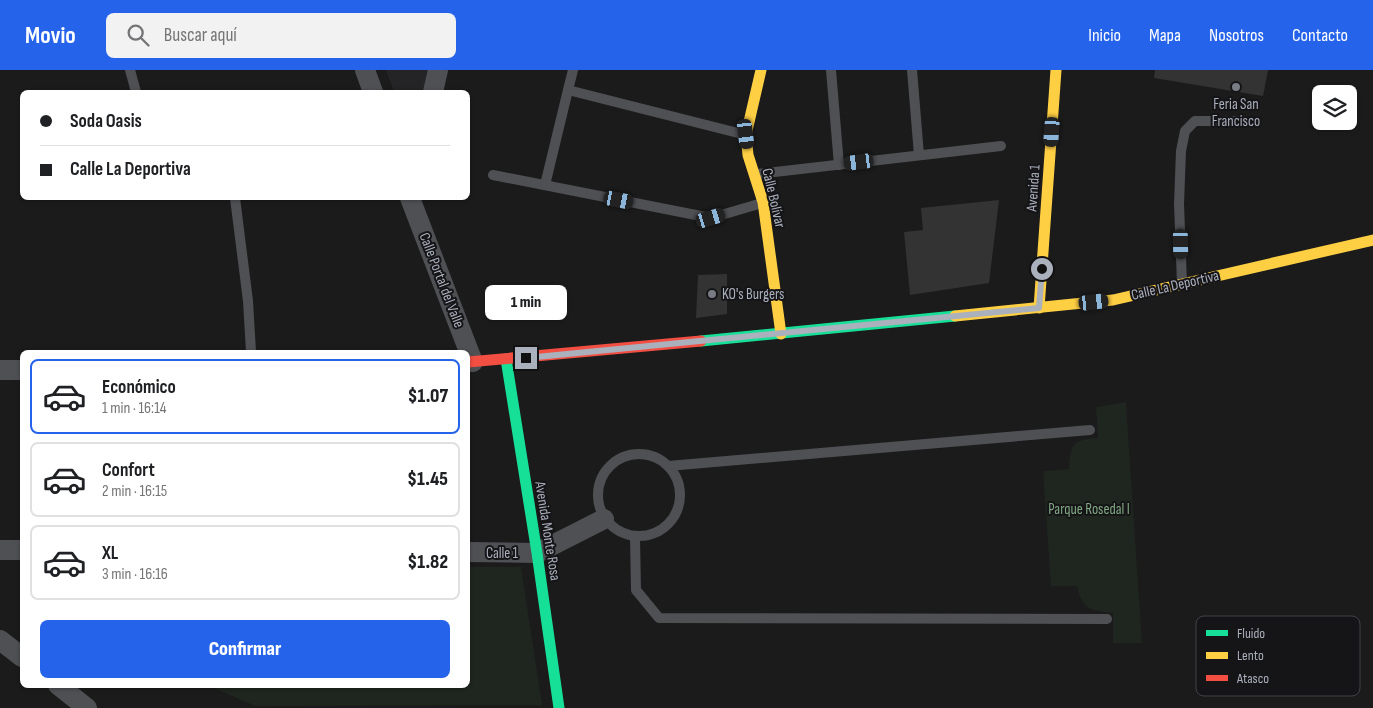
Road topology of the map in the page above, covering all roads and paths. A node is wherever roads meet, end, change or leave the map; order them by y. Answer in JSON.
{"nodes":[{"id":1,"x":130,"y":70,"type":"edge"},
{"id":2,"x":365,"y":70,"type":"edge"},
{"id":3,"x":438,"y":70,"type":"edge"},
{"id":4,"x":573,"y":70,"type":"edge"},
{"id":5,"x":761,"y":70,"type":"edge"},
{"id":6,"x":831,"y":70,"type":"edge"},
{"id":7,"x":912,"y":70,"type":"edge"},
{"id":8,"x":1056,"y":70,"type":"edge"},
{"id":9,"x":135,"y":90,"type":"edge"},
{"id":10,"x":372,"y":90,"type":"edge"},
{"id":11,"x":433,"y":90,"type":"edge"},
{"id":12,"x":568,"y":90,"type":"junction"},
{"id":13,"x":1244,"y":121,"type":"dead end"},
{"id":14,"x":746,"y":134,"type":"junction"},
{"id":15,"x":1001,"y":146,"type":"dead end"},
{"id":16,"x":919,"y":155,"type":"junction"},
{"id":17,"x":839,"y":165,"type":"junction"},
{"id":18,"x":755,"y":174,"type":"junction"},
{"id":19,"x":493,"y":175,"type":"dead end"},
{"id":20,"x":545,"y":185,"type":"junction"},
{"id":21,"x":236,"y":200,"type":"edge"},
{"id":22,"x":411,"y":200,"type":"edge"},
{"id":23,"x":763,"y":202,"type":"junction"},
{"id":24,"x":1373,"y":240,"type":"edge"},
{"id":25,"x":1182,"y":284,"type":"junction"},
{"id":26,"x":1039,"y":308,"type":"junction"},
{"id":27,"x":781,"y":334,"type":"junction"},
{"id":28,"x":251,"y":350,"type":"edge"},
{"id":29,"x":466,"y":350,"type":"edge"},
{"id":30,"x":506,"y":359,"type":"junction"},
{"id":31,"x":470,"y":362,"type":"edge"},
{"id":32,"x":0,"y":370,"type":"edge"},
{"id":33,"x":20,"y":370,"type":"edge"},
{"id":34,"x":1090,"y":430,"type":"dead end"},
{"id":35,"x":668,"y":466,"type":"junction"},
{"id":36,"x":604,"y":519,"type":"junction"},
{"id":37,"x":635,"y":537,"type":"junction"},
{"id":38,"x":0,"y":550,"type":"edge"},
{"id":39,"x":20,"y":550,"type":"edge"},
{"id":40,"x":470,"y":552,"type":"edge"},
{"id":41,"x":537,"y":553,"type":"junction"},
{"id":42,"x":1107,"y":619,"type":"dead end"},
{"id":43,"x":0,"y":640,"type":"edge"},
{"id":44,"x":20,"y":655,"type":"edge"},
{"id":45,"x":62,"y":688,"type":"edge"},
{"id":46,"x":87,"y":708,"type":"edge"},
{"id":47,"x":559,"y":708,"type":"edge"}],
"edges":[{"from":1,"to":9,"type":"lane"},
{"from":2,"to":10,"type":"street"},
{"from":3,"to":11,"type":"street"},
{"from":4,"to":12,"type":"lane"},
{"from":5,"to":14,"type":"street","name":"Calle Bolívar"},
{"from":6,"to":17,"type":"lane"},
{"from":7,"to":16,"type":"lane"},
{"from":8,"to":26,"type":"street","name":"Avenida 1"},
{"from":12,"to":14,"type":"lane"},
{"from":12,"to":20,"type":"lane"},
{"from":13,"to":25,"type":"lane"},
{"from":14,"to":18,"type":"street","name":"Calle Bolívar"},
{"from":15,"to":16,"type":"lane"},
{"from":16,"to":17,"type":"lane"},
{"from":17,"to":18,"type":"lane"},
{"from":18,"to":23,"type":"street","name":"Calle Bolívar"},
{"from":19,"to":20,"type":"lane"},
{"from":20,"to":23,"type":"lane"},
{"from":21,"to":28,"type":"lane"},
{"from":22,"to":29,"type":"street","name":"Calle Portal del Valle"},
{"from":23,"to":27,"type":"street","name":"Calle Bolívar"},
{"from":24,"to":25,"type":"street","name":"Calle La Deportiva"},
{"from":25,"to":26,"type":"street","name":"Calle La Deportiva"},
{"from":26,"to":27,"type":"street","name":"Calle La Deportiva"},
{"from":27,"to":30,"type":"street","name":"Calle La Deportiva"},
{"from":30,"to":31,"type":"street","name":"Calle La Deportiva"},
{"from":30,"to":41,"type":"street","name":"Avenida Monte Rosa"},
{"from":32,"to":33,"type":"street"},
{"from":34,"to":35,"type":"lane"},
{"from":35,"to":36,"type":"lane"},
{"from":35,"to":37,"type":"lane"},
{"from":36,"to":37,"type":"lane"},
{"from":36,"to":41,"type":"street"},
{"from":37,"to":42,"type":"lane"},
{"from":38,"to":39,"type":"street"},
{"from":40,"to":41,"type":"street","name":"Calle 1"},
{"from":41,"to":47,"type":"street","name":"Avenida Monte Rosa"},
{"from":43,"to":44,"type":"street"},
{"from":45,"to":46,"type":"street"}]}
